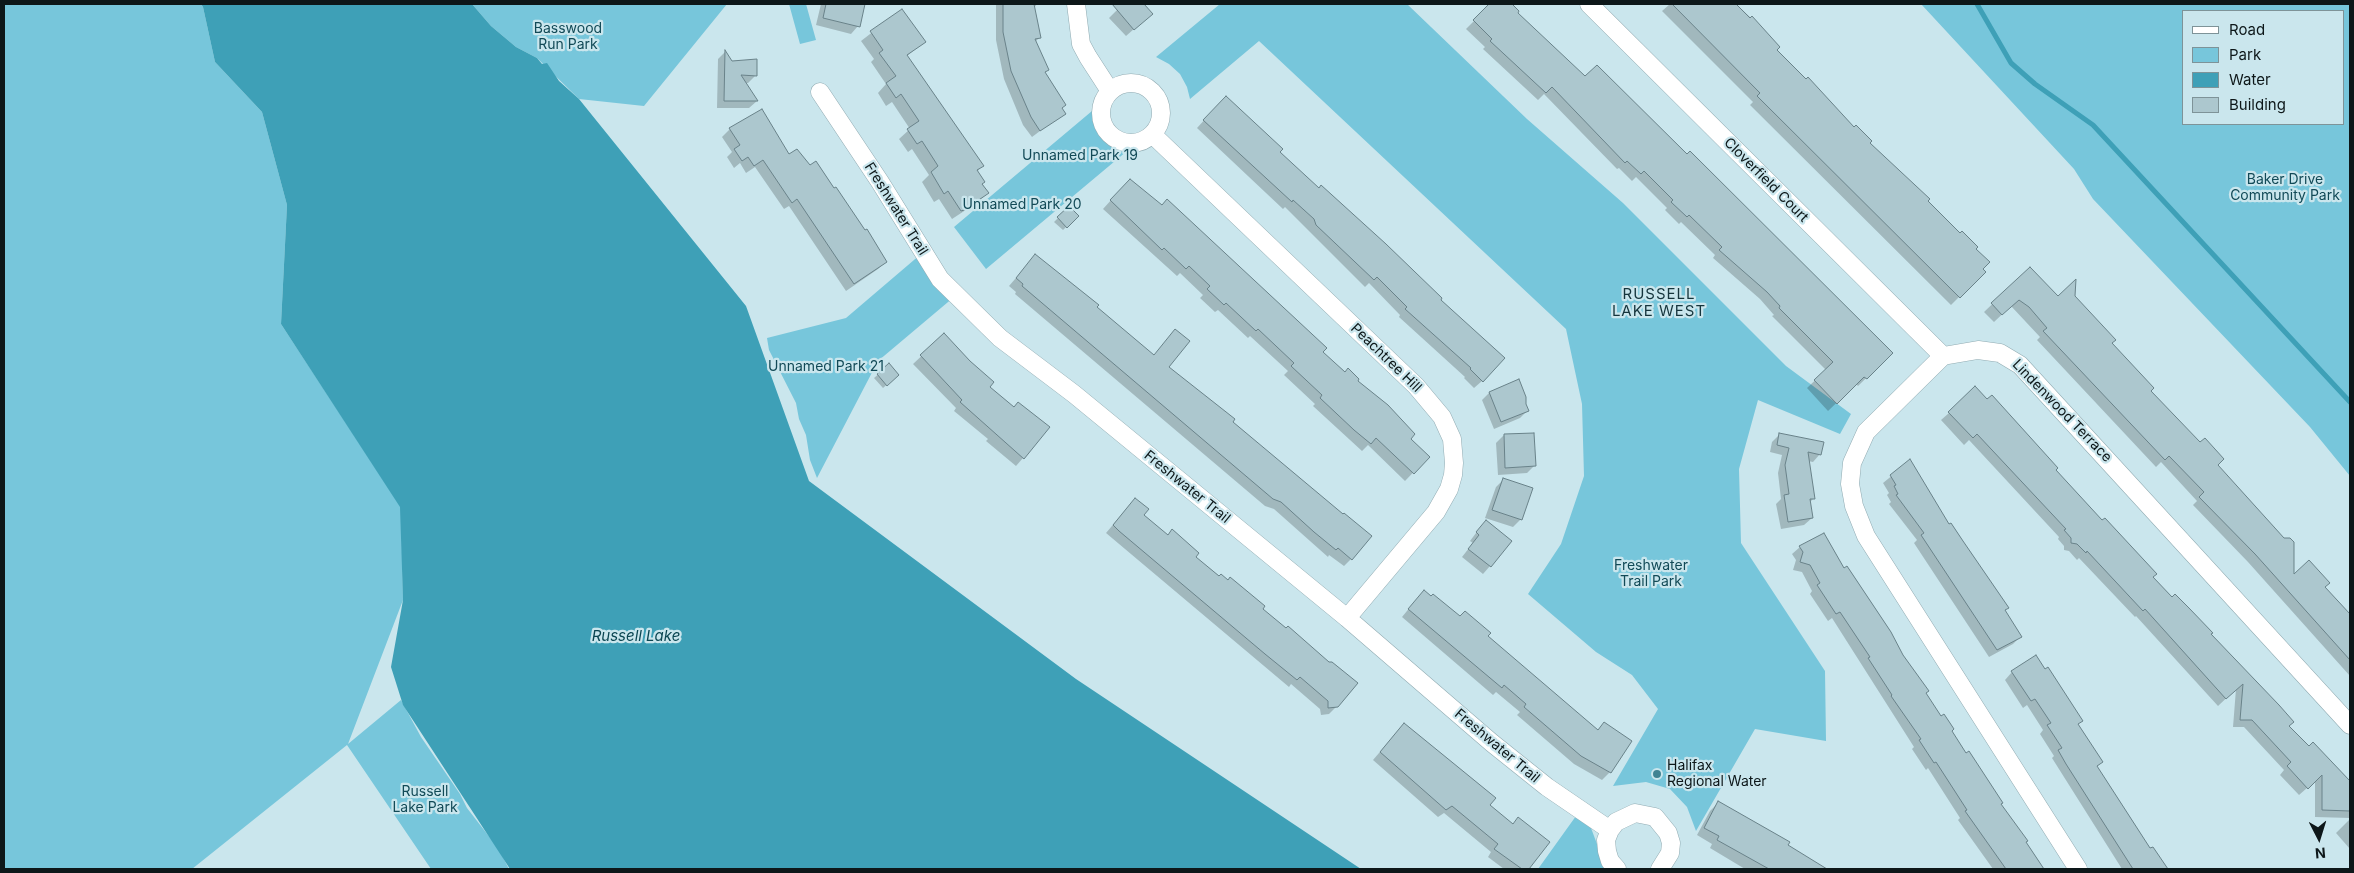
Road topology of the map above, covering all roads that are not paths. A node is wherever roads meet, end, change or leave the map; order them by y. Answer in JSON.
{"nodes":[{"id":1,"x":1076,"y":4,"type":"edge"},
{"id":2,"x":1589,"y":4,"type":"edge"},
{"id":3,"x":1110,"y":91,"type":"junction"},
{"id":4,"x":820,"y":92,"type":"dead end"},
{"id":5,"x":1153,"y":135,"type":"junction"},
{"id":6,"x":1943,"y":356,"type":"junction"},
{"id":7,"x":1347,"y":618,"type":"junction"},
{"id":8,"x":2350,"y":725,"type":"edge"},
{"id":9,"x":1610,"y":830,"type":"junction"},
{"id":10,"x":1668,"y":867,"type":"edge"},
{"id":11,"x":1617,"y":869,"type":"edge"},
{"id":12,"x":2078,"y":869,"type":"edge"}],
"edges":[{"from":1,"to":3,"type":"street"},
{"from":2,"to":6,"type":"street","name":"Cloverfield Court"},
{"from":3,"to":5,"type":"street"},
{"from":3,"to":5,"type":"street"},
{"from":4,"to":7,"type":"street","name":"Freshwater Trail"},
{"from":5,"to":7,"type":"street","name":"Peachtree Hill"},
{"from":6,"to":8,"type":"street","name":"Lindenwood Terrace"},
{"from":6,"to":12,"type":"street"},
{"from":7,"to":9,"type":"street","name":"Freshwater Trail"},
{"from":9,"to":10,"type":"street"},
{"from":9,"to":11,"type":"street"}]}
